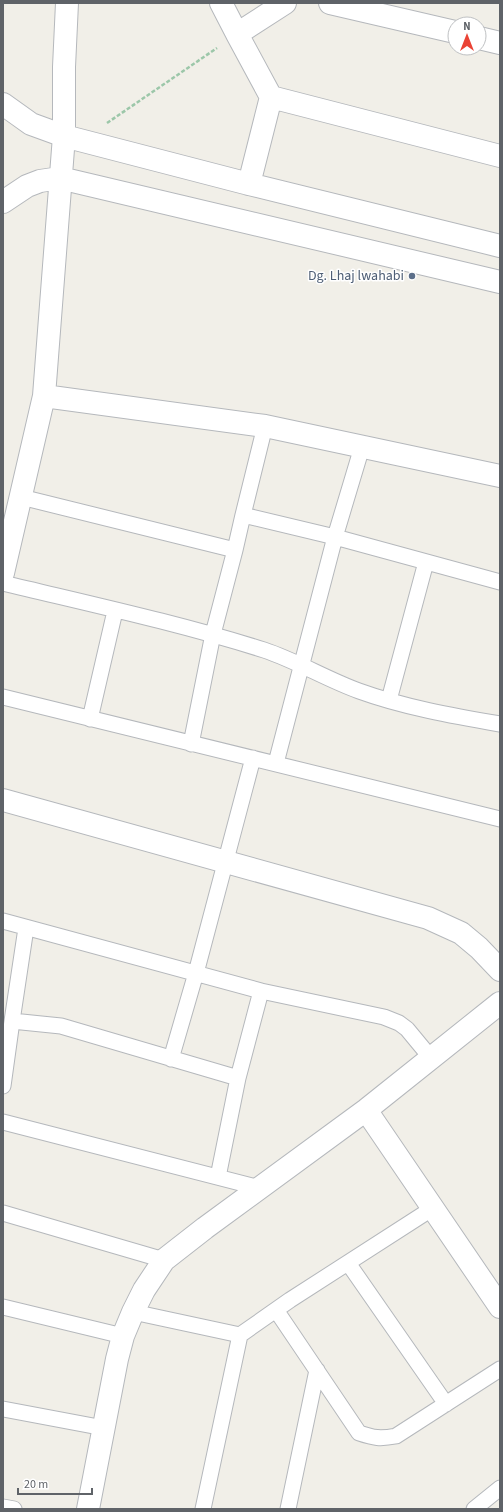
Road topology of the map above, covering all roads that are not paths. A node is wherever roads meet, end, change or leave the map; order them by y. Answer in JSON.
{"nodes":[{"id":1,"x":67,"y":3,"type":"edge"},
{"id":2,"x":220,"y":3,"type":"edge"},
{"id":3,"x":285,"y":3,"type":"edge"},
{"id":4,"x":330,"y":3,"type":"edge"},
{"id":5,"x":404,"y":12,"type":"edge"},
{"id":6,"x":447,"y":29,"type":"edge"},
{"id":7,"x":238,"y":34,"type":"junction"},
{"id":8,"x":487,"y":40,"type":"edge"},
{"id":9,"x":500,"y":43,"type":"edge"},
{"id":10,"x":271,"y":97,"type":"junction"},
{"id":11,"x":3,"y":104,"type":"edge"},
{"id":12,"x":72,"y":139,"type":"junction"},
{"id":13,"x":500,"y":156,"type":"edge"},
{"id":14,"x":60,"y":178,"type":"junction"},
{"id":15,"x":249,"y":184,"type":"junction"},
{"id":16,"x":3,"y":202,"type":"edge"},
{"id":17,"x":500,"y":246,"type":"edge"},
{"id":18,"x":500,"y":282,"type":"edge"},
{"id":19,"x":44,"y":396,"type":"junction"},
{"id":20,"x":265,"y":426,"type":"junction"},
{"id":21,"x":362,"y":447,"type":"junction"},
{"id":22,"x":500,"y":476,"type":"edge"},
{"id":23,"x":21,"y":497,"type":"junction"},
{"id":24,"x":243,"y":515,"type":"junction"},
{"id":25,"x":334,"y":537,"type":"junction"},
{"id":26,"x":235,"y":550,"type":"junction"},
{"id":27,"x":426,"y":562,"type":"junction"},
{"id":28,"x":3,"y":573,"type":"edge"},
{"id":29,"x":500,"y":582,"type":"edge"},
{"id":30,"x":3,"y":583,"type":"edge"},
{"id":31,"x":115,"y":610,"type":"junction"},
{"id":32,"x":213,"y":634,"type":"junction"},
{"id":33,"x":302,"y":666,"type":"junction"},
{"id":34,"x":3,"y":698,"type":"edge"},
{"id":35,"x":389,"y":700,"type":"junction"},
{"id":36,"x":90,"y":719,"type":"junction"},
{"id":37,"x":500,"y":724,"type":"edge"},
{"id":38,"x":192,"y":744,"type":"junction"},
{"id":39,"x":253,"y":758,"type":"junction"},
{"id":40,"x":276,"y":763,"type":"junction"},
{"id":41,"x":3,"y":800,"type":"edge"},
{"id":42,"x":500,"y":819,"type":"edge"},
{"id":43,"x":226,"y":861,"type":"junction"},
{"id":44,"x":3,"y":921,"type":"edge"},
{"id":45,"x":26,"y":928,"type":"junction"},
{"id":46,"x":500,"y":970,"type":"edge"},
{"id":47,"x":196,"y":973,"type":"junction"},
{"id":48,"x":262,"y":991,"type":"junction"},
{"id":49,"x":500,"y":1003,"type":"edge"},
{"id":50,"x":12,"y":1021,"type":"junction"},
{"id":51,"x":6,"y":1038,"type":"edge"},
{"id":52,"x":431,"y":1058,"type":"junction"},
{"id":53,"x":170,"y":1059,"type":"junction"},
{"id":54,"x":238,"y":1078,"type":"junction"},
{"id":55,"x":3,"y":1086,"type":"edge"},
{"id":56,"x":366,"y":1110,"type":"junction"},
{"id":57,"x":3,"y":1122,"type":"edge"},
{"id":58,"x":218,"y":1177,"type":"junction"},
{"id":59,"x":260,"y":1188,"type":"junction"},
{"id":60,"x":433,"y":1208,"type":"junction"},
{"id":61,"x":3,"y":1213,"type":"edge"},
{"id":62,"x":164,"y":1260,"type":"junction"},
{"id":63,"x":348,"y":1263,"type":"junction"},
{"id":64,"x":3,"y":1307,"type":"edge"},
{"id":65,"x":500,"y":1307,"type":"edge"},
{"id":66,"x":276,"y":1310,"type":"junction"},
{"id":67,"x":133,"y":1312,"type":"junction"},
{"id":68,"x":123,"y":1336,"type":"junction"},
{"id":69,"x":240,"y":1336,"type":"junction"},
{"id":70,"x":500,"y":1369,"type":"edge"},
{"id":71,"x":317,"y":1370,"type":"junction"},
{"id":72,"x":446,"y":1404,"type":"junction"},
{"id":73,"x":3,"y":1409,"type":"edge"},
{"id":74,"x":104,"y":1428,"type":"junction"},
{"id":75,"x":500,"y":1488,"type":"edge"},
{"id":76,"x":3,"y":1507,"type":"edge"},
{"id":77,"x":14,"y":1509,"type":"edge"},
{"id":78,"x":88,"y":1509,"type":"edge"},
{"id":79,"x":202,"y":1509,"type":"edge"},
{"id":80,"x":288,"y":1509,"type":"edge"},
{"id":81,"x":474,"y":1509,"type":"edge"}],
"edges":[{"from":1,"to":12,"type":"street"},
{"from":2,"to":7,"type":"street"},
{"from":3,"to":7,"type":"street"},
{"from":4,"to":5,"type":"street"},
{"from":5,"to":6,"type":"street"},
{"from":7,"to":10,"type":"street"},
{"from":8,"to":9,"type":"street"},
{"from":10,"to":13,"type":"street"},
{"from":10,"to":15,"type":"street"},
{"from":11,"to":12,"type":"street"},
{"from":12,"to":14,"type":"street"},
{"from":12,"to":15,"type":"street"},
{"from":14,"to":16,"type":"street"},
{"from":14,"to":18,"type":"street"},
{"from":14,"to":19,"type":"street"},
{"from":15,"to":17,"type":"street"},
{"from":19,"to":20,"type":"street"},
{"from":19,"to":23,"type":"street"},
{"from":20,"to":21,"type":"street"},
{"from":20,"to":24,"type":"lane"},
{"from":21,"to":22,"type":"street"},
{"from":21,"to":25,"type":"lane"},
{"from":23,"to":26,"type":"lane"},
{"from":23,"to":28,"type":"street"},
{"from":24,"to":25,"type":"lane"},
{"from":24,"to":26,"type":"lane"},
{"from":25,"to":27,"type":"lane"},
{"from":25,"to":33,"type":"lane"},
{"from":26,"to":32,"type":"lane"},
{"from":27,"to":29,"type":"lane"},
{"from":27,"to":35,"type":"lane"},
{"from":30,"to":31,"type":"lane"},
{"from":31,"to":32,"type":"lane"},
{"from":31,"to":36,"type":"lane"},
{"from":32,"to":33,"type":"lane"},
{"from":32,"to":38,"type":"lane"},
{"from":33,"to":35,"type":"lane"},
{"from":33,"to":40,"type":"lane"},
{"from":34,"to":36,"type":"lane"},
{"from":35,"to":37,"type":"lane"},
{"from":36,"to":38,"type":"lane"},
{"from":38,"to":39,"type":"lane"},
{"from":39,"to":40,"type":"lane"},
{"from":39,"to":43,"type":"lane"},
{"from":40,"to":42,"type":"lane"},
{"from":41,"to":43,"type":"street"},
{"from":43,"to":46,"type":"street"},
{"from":43,"to":47,"type":"lane"},
{"from":44,"to":45,"type":"lane"},
{"from":45,"to":47,"type":"lane"},
{"from":45,"to":50,"type":"lane"},
{"from":47,"to":48,"type":"lane"},
{"from":47,"to":53,"type":"lane"},
{"from":48,"to":52,"type":"lane"},
{"from":48,"to":54,"type":"lane"},
{"from":49,"to":52,"type":"street"},
{"from":50,"to":51,"type":"lane"},
{"from":50,"to":53,"type":"lane"},
{"from":51,"to":55,"type":"lane"},
{"from":52,"to":56,"type":"street"},
{"from":53,"to":54,"type":"lane"},
{"from":54,"to":58,"type":"lane"},
{"from":56,"to":59,"type":"street"},
{"from":56,"to":60,"type":"street"},
{"from":57,"to":58,"type":"lane"},
{"from":58,"to":59,"type":"lane"},
{"from":59,"to":62,"type":"street"},
{"from":60,"to":63,"type":"lane"},
{"from":60,"to":65,"type":"street"},
{"from":61,"to":62,"type":"lane"},
{"from":62,"to":67,"type":"street"},
{"from":63,"to":66,"type":"lane"},
{"from":63,"to":72,"type":"lane"},
{"from":64,"to":68,"type":"lane"},
{"from":66,"to":69,"type":"lane"},
{"from":66,"to":71,"type":"lane"},
{"from":67,"to":68,"type":"street"},
{"from":67,"to":69,"type":"lane"},
{"from":68,"to":74,"type":"street"},
{"from":69,"to":79,"type":"lane"},
{"from":70,"to":72,"type":"lane"},
{"from":71,"to":72,"type":"lane"},
{"from":71,"to":80,"type":"lane"},
{"from":73,"to":74,"type":"lane"},
{"from":74,"to":78,"type":"street"},
{"from":75,"to":81,"type":"lane"},
{"from":76,"to":77,"type":"lane"}]}
